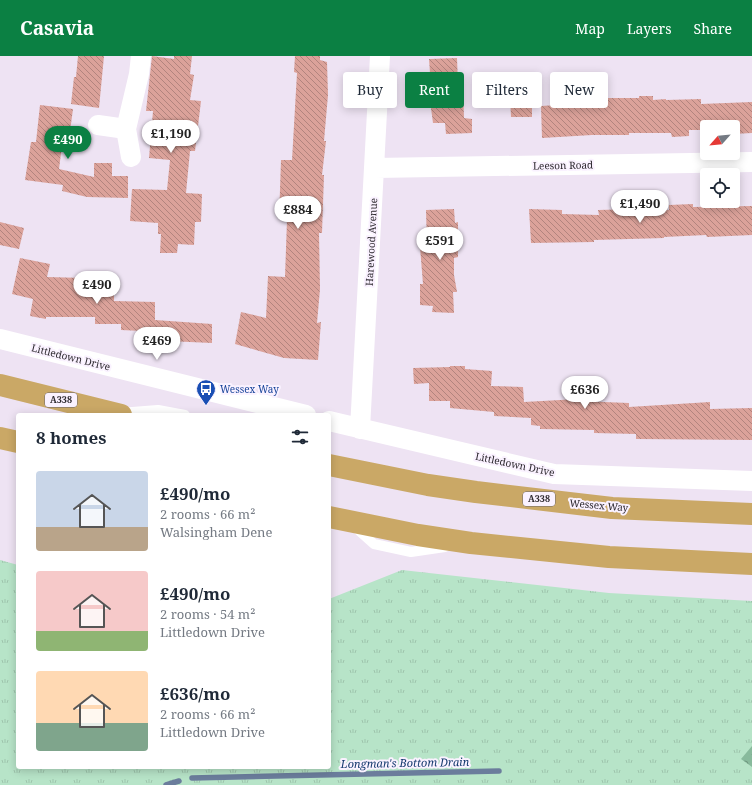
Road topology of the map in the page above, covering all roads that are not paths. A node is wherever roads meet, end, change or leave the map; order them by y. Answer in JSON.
{"nodes":[{"id":1,"x":141,"y":56,"type":"edge"},
{"id":2,"x":380,"y":56,"type":"edge"},
{"id":3,"x":98,"y":125,"type":"dead end"},
{"id":4,"x":126,"y":129,"type":"junction"},
{"id":5,"x":131,"y":157,"type":"dead end"},
{"id":6,"x":752,"y":162,"type":"edge"},
{"id":7,"x":375,"y":168,"type":"junction"},
{"id":8,"x":0,"y":339,"type":"edge"},
{"id":9,"x":0,"y":385,"type":"edge"},
{"id":10,"x":113,"y":413,"type":"edge"},
{"id":11,"x":127,"y":413,"type":"edge"},
{"id":12,"x":174,"y":413,"type":"edge"},
{"id":13,"x":298,"y":413,"type":"edge"},
{"id":14,"x":331,"y":422,"type":"edge"},
{"id":15,"x":360,"y":429,"type":"junction"},
{"id":16,"x":0,"y":438,"type":"edge"},
{"id":17,"x":16,"y":442,"type":"edge"},
{"id":18,"x":331,"y":465,"type":"edge"},
{"id":19,"x":752,"y":481,"type":"edge"},
{"id":20,"x":752,"y":514,"type":"edge"},
{"id":21,"x":339,"y":519,"type":"edge"},
{"id":22,"x":752,"y":564,"type":"edge"}],
"edges":[{"from":1,"to":4,"type":"street"},
{"from":2,"to":7,"type":"street","name":"Harewood Avenue"},
{"from":3,"to":4,"type":"street"},
{"from":4,"to":5,"type":"street"},
{"from":6,"to":7,"type":"street","name":"Leeson Road"},
{"from":7,"to":15,"type":"street","name":"Harewood Avenue"},
{"from":8,"to":13,"type":"street","name":"Littledown Drive"},
{"from":9,"to":10,"type":"highway","number":"A338"},
{"from":11,"to":12,"type":"lane"},
{"from":14,"to":15,"type":"street","name":"Littledown Drive"},
{"from":15,"to":19,"type":"street","name":"Littledown Drive"},
{"from":16,"to":17,"type":"highway"},
{"from":18,"to":20,"type":"highway","name":"Wessex Way","number":"A338"},
{"from":21,"to":22,"type":"highway"}]}
